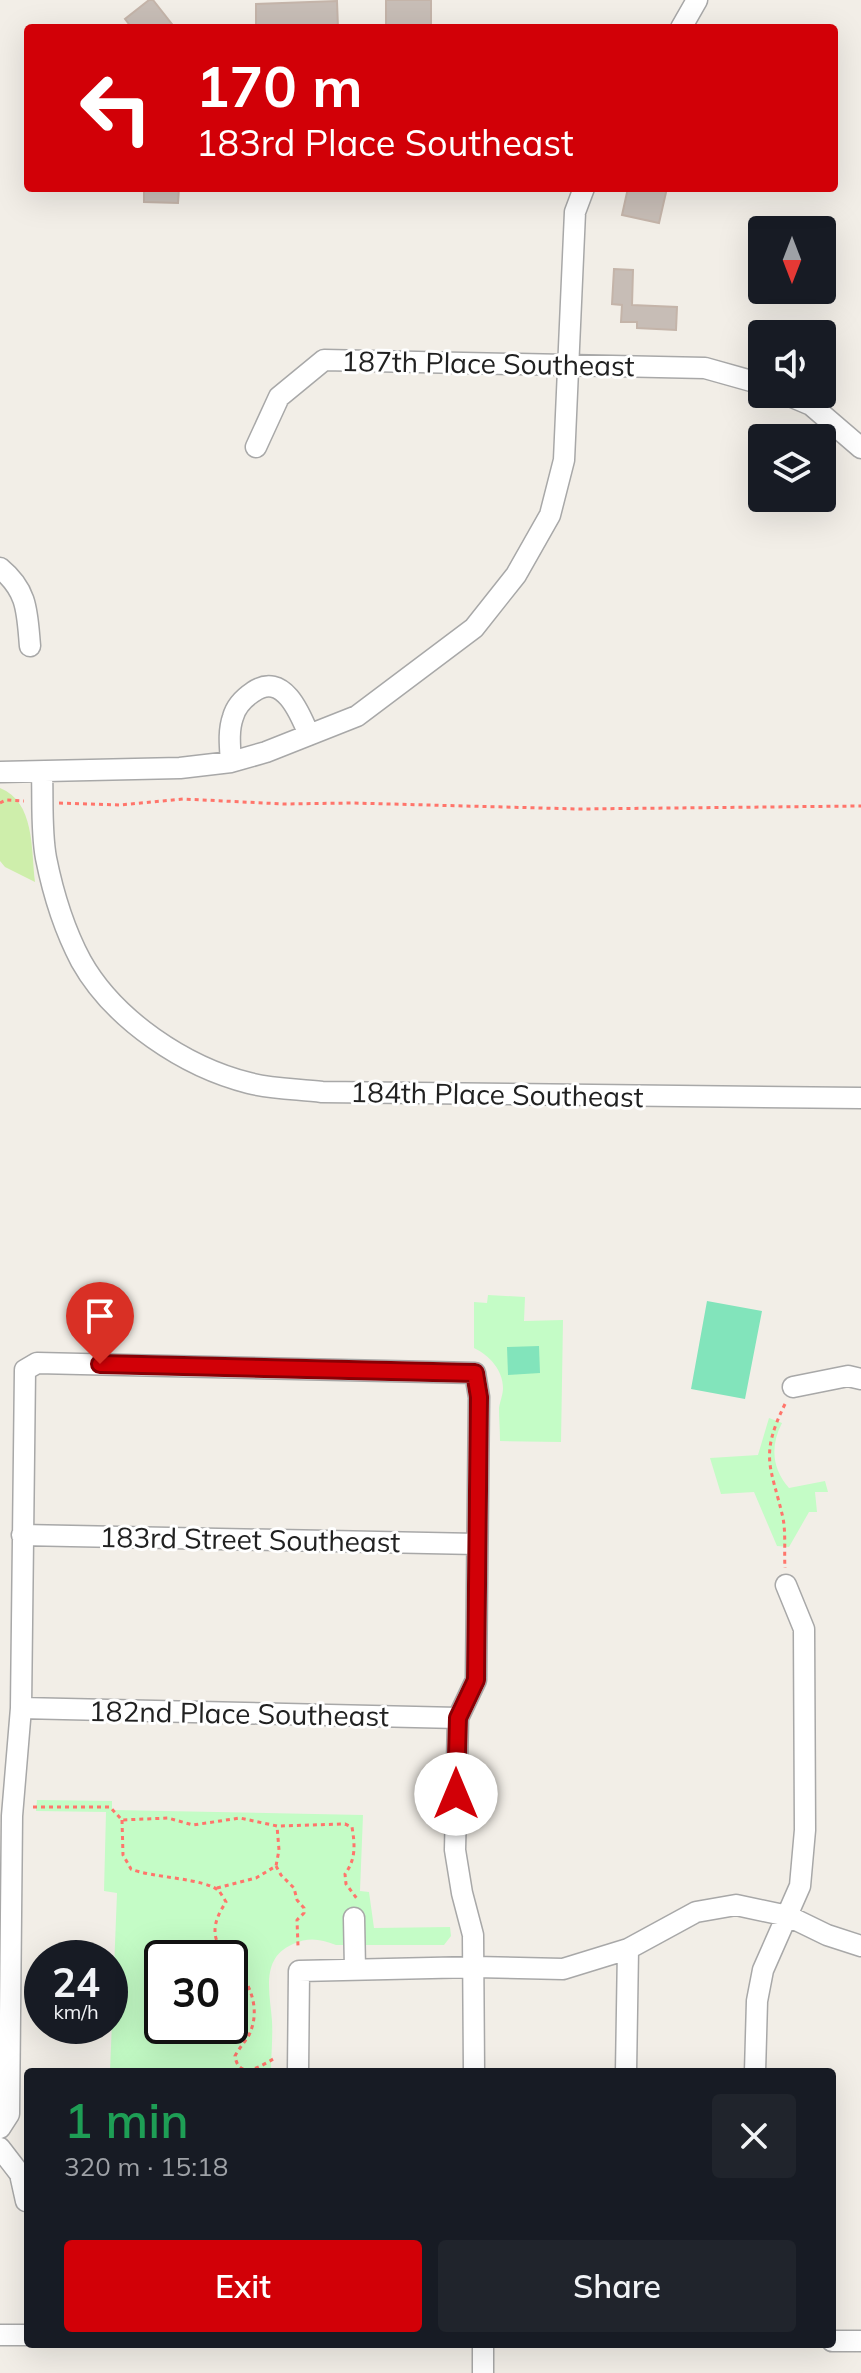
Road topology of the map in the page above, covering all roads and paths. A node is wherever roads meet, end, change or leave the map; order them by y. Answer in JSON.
{"nodes":[{"id":1,"x":697,"y":0,"type":"edge"},
{"id":2,"x":683,"y":24,"type":"edge"},
{"id":3,"x":582,"y":192,"type":"edge"},
{"id":4,"x":570,"y":364,"type":"junction"},
{"id":5,"x":748,"y":380,"type":"edge"},
{"id":6,"x":814,"y":408,"type":"edge"},
{"id":7,"x":256,"y":447,"type":"dead end"},
{"id":8,"x":861,"y":448,"type":"edge"},
{"id":9,"x":0,"y":568,"type":"edge"},
{"id":10,"x":30,"y":646,"type":"dead end"},
{"id":11,"x":309,"y":735,"type":"junction"},
{"id":12,"x":231,"y":762,"type":"junction"},
{"id":13,"x":0,"y":772,"type":"edge"},
{"id":14,"x":42,"y":773,"type":"junction"},
{"id":15,"x":43,"y":802,"type":"junction"},
{"id":16,"x":0,"y":803,"type":"edge"},
{"id":17,"x":861,"y":806,"type":"edge"},
{"id":18,"x":861,"y":1098,"type":"edge"},
{"id":19,"x":861,"y":1379,"type":"edge"},
{"id":20,"x":793,"y":1387,"type":"joint"},
{"id":21,"x":22,"y":1535,"type":"junction"},
{"id":22,"x":477,"y":1544,"type":"junction"},
{"id":23,"x":786,"y":1585,"type":"joint"},
{"id":24,"x":21,"y":1708,"type":"junction"},
{"id":25,"x":458,"y":1718,"type":"junction"},
{"id":26,"x":33,"y":1807,"type":"dead end"},
{"id":27,"x":6,"y":1816,"type":"edge"},
{"id":28,"x":122,"y":1820,"type":"junction"},
{"id":29,"x":277,"y":1826,"type":"junction"},
{"id":30,"x":276,"y":1866,"type":"junction"},
{"id":31,"x":214,"y":1888,"type":"junction"},
{"id":32,"x":357,"y":1911,"type":"joint"},
{"id":33,"x":788,"y":1916,"type":"junction"},
{"id":34,"x":217,"y":1940,"type":"edge"},
{"id":35,"x":298,"y":1946,"type":"dead end"},
{"id":36,"x":861,"y":1946,"type":"edge"},
{"id":37,"x":628,"y":1949,"type":"junction"},
{"id":38,"x":475,"y":1967,"type":"junction"},
{"id":39,"x":355,"y":1969,"type":"junction"},
{"id":40,"x":248,"y":1987,"type":"edge"},
{"id":41,"x":248,"y":2036,"type":"edge"},
{"id":42,"x":243,"y":2044,"type":"edge"},
{"id":43,"x":275,"y":2058,"type":"dead end"},
{"id":44,"x":240,"y":2068,"type":"edge"},
{"id":45,"x":255,"y":2068,"type":"edge"},
{"id":46,"x":298,"y":2068,"type":"edge"},
{"id":47,"x":474,"y":2068,"type":"edge"},
{"id":48,"x":626,"y":2068,"type":"edge"},
{"id":49,"x":755,"y":2068,"type":"edge"},
{"id":50,"x":0,"y":2128,"type":"edge"},
{"id":51,"x":0,"y":2148,"type":"edge"},
{"id":52,"x":24,"y":2192,"type":"edge"},
{"id":53,"x":0,"y":2335,"type":"edge"},
{"id":54,"x":24,"y":2335,"type":"edge"},
{"id":55,"x":836,"y":2341,"type":"edge"},
{"id":56,"x":861,"y":2341,"type":"edge"},
{"id":57,"x":483,"y":2348,"type":"edge"},
{"id":58,"x":483,"y":2373,"type":"edge"}],
"edges":[{"from":1,"to":2,"type":"street"},
{"from":3,"to":4,"type":"street"},
{"from":4,"to":5,"type":"street","name":"187th Place Southeast"},
{"from":4,"to":7,"type":"street","name":"187th Place Southeast"},
{"from":4,"to":11,"type":"street"},
{"from":6,"to":8,"type":"street"},
{"from":9,"to":10,"type":"street"},
{"from":11,"to":12,"type":"street"},
{"from":11,"to":12,"type":"street"},
{"from":12,"to":14,"type":"street"},
{"from":13,"to":14,"type":"street"},
{"from":14,"to":15,"type":"street","name":"184th Place Southeast"},
{"from":15,"to":16,"type":"path"},
{"from":15,"to":17,"type":"path"},
{"from":15,"to":18,"type":"street","name":"184th Place Southeast"},
{"from":19,"to":20,"type":"street"},
{"from":20,"to":23,"type":"path"},
{"from":21,"to":22,"type":"street","name":"183rd Street Southeast"},
{"from":21,"to":22,"type":"street"},
{"from":21,"to":24,"type":"street"},
{"from":22,"to":25,"type":"street"},
{"from":23,"to":33,"type":"street"},
{"from":24,"to":25,"type":"street","name":"182nd Place Southeast"},
{"from":24,"to":27,"type":"street"},
{"from":25,"to":38,"type":"street"},
{"from":26,"to":28,"type":"path"},
{"from":27,"to":50,"type":"street"},
{"from":28,"to":29,"type":"path"},
{"from":28,"to":31,"type":"path"},
{"from":29,"to":30,"type":"path"},
{"from":29,"to":32,"type":"path"},
{"from":30,"to":31,"type":"path"},
{"from":30,"to":35,"type":"path"},
{"from":31,"to":34,"type":"path"},
{"from":32,"to":39,"type":"street"},
{"from":33,"to":36,"type":"street"},
{"from":33,"to":37,"type":"street"},
{"from":33,"to":49,"type":"street"},
{"from":37,"to":38,"type":"street"},
{"from":37,"to":48,"type":"street"},
{"from":38,"to":39,"type":"street"},
{"from":38,"to":47,"type":"street"},
{"from":39,"to":46,"type":"street"},
{"from":40,"to":41,"type":"path"},
{"from":42,"to":44,"type":"path"},
{"from":43,"to":45,"type":"path"},
{"from":51,"to":52,"type":"street"},
{"from":53,"to":54,"type":"street"},
{"from":55,"to":56,"type":"street"},
{"from":57,"to":58,"type":"street"}]}
